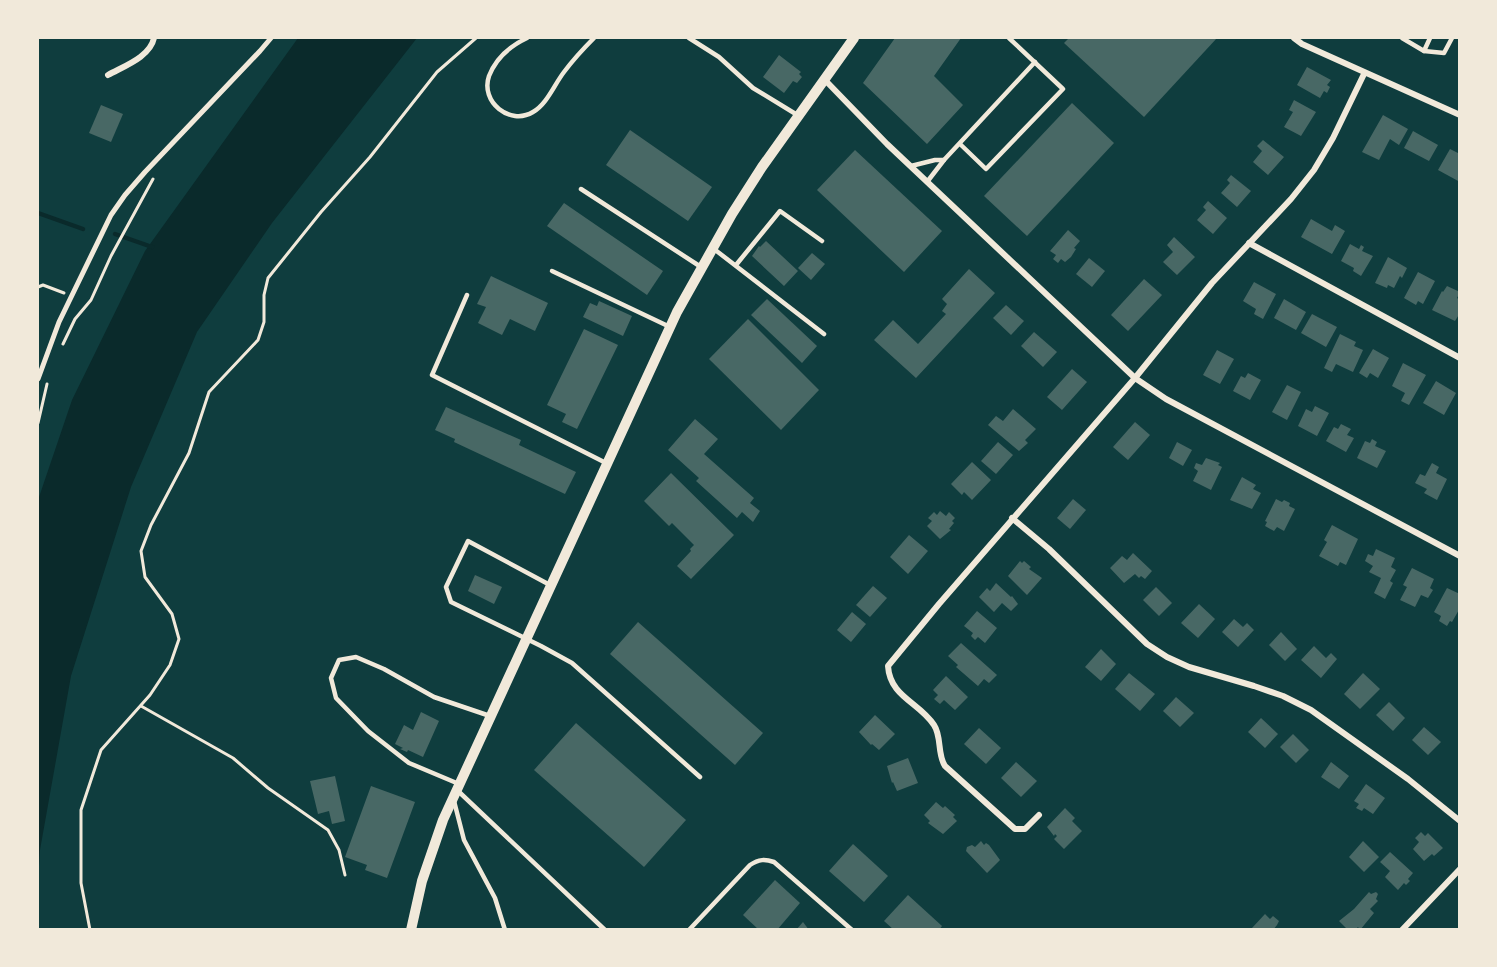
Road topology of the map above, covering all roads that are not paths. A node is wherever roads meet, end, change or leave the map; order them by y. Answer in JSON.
{"nodes":[{"id":1,"x":154,"y":38,"type":"edge"},
{"id":2,"x":271,"y":38,"type":"edge"},
{"id":3,"x":527,"y":38,"type":"edge"},
{"id":4,"x":594,"y":38,"type":"edge"},
{"id":5,"x":688,"y":38,"type":"edge"},
{"id":6,"x":854,"y":38,"type":"edge"},
{"id":7,"x":1009,"y":38,"type":"edge"},
{"id":8,"x":1294,"y":38,"type":"edge"},
{"id":9,"x":1402,"y":38,"type":"edge"},
{"id":10,"x":1430,"y":38,"type":"edge"},
{"id":11,"x":1452,"y":38,"type":"edge"},
{"id":12,"x":1424,"y":51,"type":"junction"},
{"id":13,"x":1035,"y":63,"type":"junction"},
{"id":14,"x":1364,"y":74,"type":"junction"},
{"id":15,"x":108,"y":75,"type":"dead end"},
{"id":16,"x":825,"y":80,"type":"junction"},
{"id":17,"x":1460,"y":115,"type":"edge"},
{"id":18,"x":799,"y":116,"type":"junction"},
{"id":19,"x":960,"y":144,"type":"junction"},
{"id":20,"x":944,"y":160,"type":"junction"},
{"id":21,"x":911,"y":166,"type":"junction"},
{"id":22,"x":927,"y":182,"type":"junction"},
{"id":23,"x":581,"y":189,"type":"dead end"},
{"id":24,"x":822,"y":241,"type":"dead end"},
{"id":25,"x":1249,"y":243,"type":"junction"},
{"id":26,"x":712,"y":247,"type":"junction"},
{"id":27,"x":735,"y":265,"type":"junction"},
{"id":28,"x":701,"y":267,"type":"junction"},
{"id":29,"x":552,"y":271,"type":"dead end"},
{"id":30,"x":467,"y":295,"type":"dead end"},
{"id":31,"x":670,"y":327,"type":"junction"},
{"id":32,"x":824,"y":334,"type":"dead end"},
{"id":33,"x":1460,"y":358,"type":"edge"},
{"id":34,"x":1135,"y":378,"type":"junction"},
{"id":35,"x":38,"y":379,"type":"edge"},
{"id":36,"x":606,"y":463,"type":"junction"},
{"id":37,"x":1012,"y":518,"type":"junction"},
{"id":38,"x":1460,"y":556,"type":"edge"},
{"id":39,"x":550,"y":585,"type":"junction"},
{"id":40,"x":526,"y":638,"type":"junction"},
{"id":41,"x":490,"y":716,"type":"junction"},
{"id":42,"x":700,"y":777,"type":"dead end"},
{"id":43,"x":456,"y":791,"type":"junction"},
{"id":44,"x":1039,"y":815,"type":"dead end"},
{"id":45,"x":1460,"y":821,"type":"edge"},
{"id":46,"x":1460,"y":869,"type":"edge"},
{"id":47,"x":411,"y":930,"type":"edge"},
{"id":48,"x":505,"y":930,"type":"edge"},
{"id":49,"x":605,"y":930,"type":"edge"},
{"id":50,"x":689,"y":930,"type":"edge"},
{"id":51,"x":852,"y":930,"type":"edge"},
{"id":52,"x":1402,"y":930,"type":"edge"}],
"edges":[{"from":1,"to":15,"type":"street"},
{"from":2,"to":35,"type":"street"},
{"from":3,"to":4,"type":"lane"},
{"from":5,"to":18,"type":"lane"},
{"from":6,"to":16,"type":"street"},
{"from":7,"to":13,"type":"lane"},
{"from":8,"to":14,"type":"street"},
{"from":9,"to":12,"type":"lane"},
{"from":10,"to":12,"type":"lane"},
{"from":11,"to":12,"type":"lane"},
{"from":13,"to":19,"type":"lane"},
{"from":13,"to":19,"type":"lane"},
{"from":14,"to":17,"type":"street"},
{"from":14,"to":25,"type":"street"},
{"from":16,"to":18,"type":"street"},
{"from":16,"to":21,"type":"street"},
{"from":18,"to":26,"type":"street"},
{"from":19,"to":20,"type":"lane"},
{"from":20,"to":21,"type":"lane"},
{"from":20,"to":22,"type":"lane"},
{"from":21,"to":22,"type":"street"},
{"from":22,"to":34,"type":"street"},
{"from":23,"to":28,"type":"lane"},
{"from":24,"to":27,"type":"lane"},
{"from":25,"to":33,"type":"street"},
{"from":25,"to":34,"type":"street"},
{"from":26,"to":27,"type":"lane"},
{"from":26,"to":28,"type":"street"},
{"from":27,"to":32,"type":"lane"},
{"from":28,"to":31,"type":"street"},
{"from":29,"to":31,"type":"lane"},
{"from":30,"to":36,"type":"lane"},
{"from":31,"to":36,"type":"street"},
{"from":34,"to":37,"type":"street"},
{"from":34,"to":38,"type":"street"},
{"from":36,"to":39,"type":"street"},
{"from":37,"to":44,"type":"street"},
{"from":37,"to":45,"type":"street"},
{"from":39,"to":40,"type":"street"},
{"from":39,"to":40,"type":"lane"},
{"from":40,"to":41,"type":"street"},
{"from":40,"to":42,"type":"lane"},
{"from":41,"to":43,"type":"street"},
{"from":41,"to":43,"type":"lane"},
{"from":43,"to":47,"type":"street"},
{"from":43,"to":48,"type":"lane"},
{"from":43,"to":49,"type":"lane"},
{"from":46,"to":52,"type":"street"},
{"from":50,"to":51,"type":"lane"}]}
